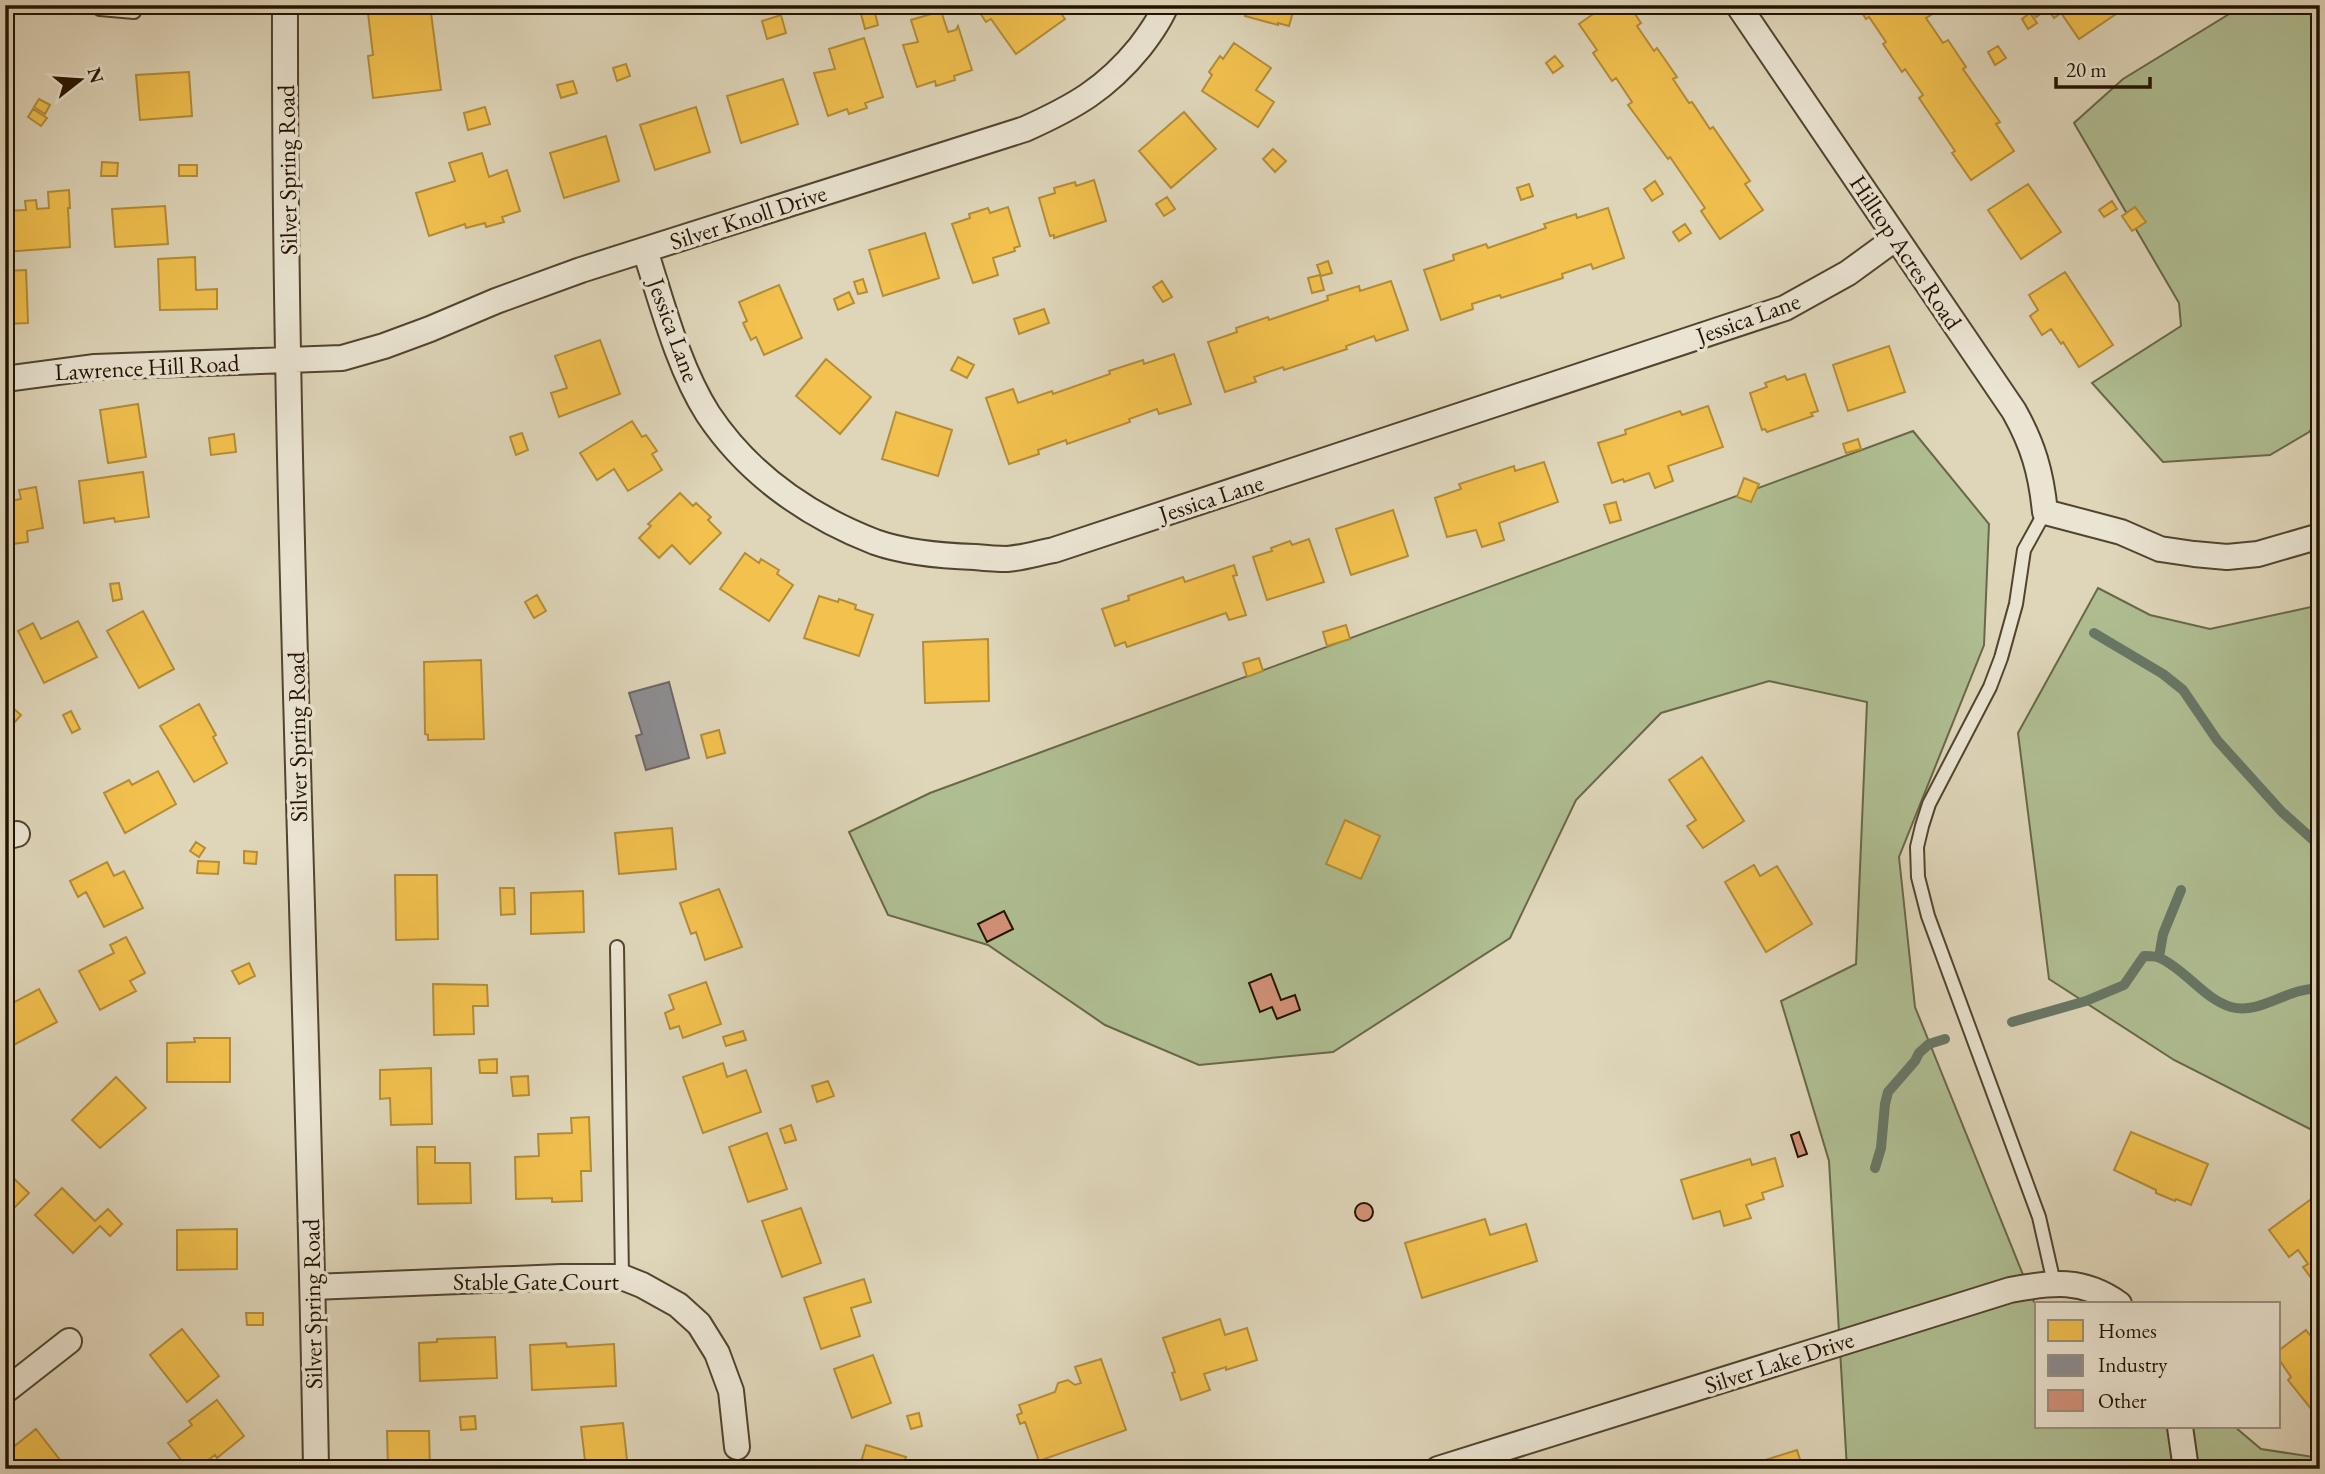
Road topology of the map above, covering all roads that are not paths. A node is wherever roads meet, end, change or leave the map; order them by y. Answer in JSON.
{"nodes":[{"id":1,"x":94,"y":5,"type":"edge"},
{"id":2,"x":285,"y":5,"type":"edge"},
{"id":3,"x":1166,"y":5,"type":"edge"},
{"id":4,"x":1738,"y":5,"type":"edge"},
{"id":5,"x":134,"y":12,"type":"dead end"},
{"id":6,"x":1896,"y":238,"type":"junction"},
{"id":7,"x":645,"y":250,"type":"junction"},
{"id":8,"x":289,"y":361,"type":"junction"},
{"id":9,"x":5,"y":379,"type":"edge"},
{"id":10,"x":2045,"y":512,"type":"junction"},
{"id":11,"x":2320,"y":536,"type":"edge"},
{"id":12,"x":617,"y":947,"type":"dead end"},
{"id":13,"x":622,"y":1277,"type":"junction"},
{"id":14,"x":2054,"y":1283,"type":"junction"},
{"id":15,"x":313,"y":1287,"type":"junction"},
{"id":16,"x":2116,"y":1302,"type":"edge"},
{"id":17,"x":69,"y":1341,"type":"dead end"},
{"id":18,"x":5,"y":1391,"type":"edge"},
{"id":19,"x":2180,"y":1428,"type":"edge"},
{"id":20,"x":737,"y":1447,"type":"dead end"},
{"id":21,"x":316,"y":1469,"type":"edge"},
{"id":22,"x":1438,"y":1469,"type":"edge"},
{"id":23,"x":2186,"y":1469,"type":"edge"}],
"edges":[{"from":1,"to":5,"type":"lane"},
{"from":2,"to":8,"type":"street","name":"Silver Spring Road"},
{"from":3,"to":7,"type":"street","name":"Silver Knoll Drive"},
{"from":4,"to":6,"type":"street","name":"Hilltop Acres Road"},
{"from":6,"to":7,"type":"street","name":"Jessica Lane"},
{"from":6,"to":10,"type":"street","name":"Hilltop Acres Road"},
{"from":7,"to":8,"type":"street","name":"Silver Knoll Drive"},
{"from":8,"to":9,"type":"street","name":"Lawrence Hill Road"},
{"from":8,"to":15,"type":"street","name":"Silver Spring Road"},
{"from":10,"to":11,"type":"street"},
{"from":10,"to":14,"type":"lane"},
{"from":12,"to":13,"type":"lane"},
{"from":13,"to":15,"type":"street","name":"Stable Gate Court"},
{"from":13,"to":20,"type":"street","name":"Stable Gate Court"},
{"from":14,"to":16,"type":"street","name":"Silver Lake Drive"},
{"from":14,"to":22,"type":"street","name":"Silver Lake Drive"},
{"from":15,"to":21,"type":"street","name":"Silver Spring Road"},
{"from":17,"to":18,"type":"street"},
{"from":19,"to":23,"type":"street"}]}
